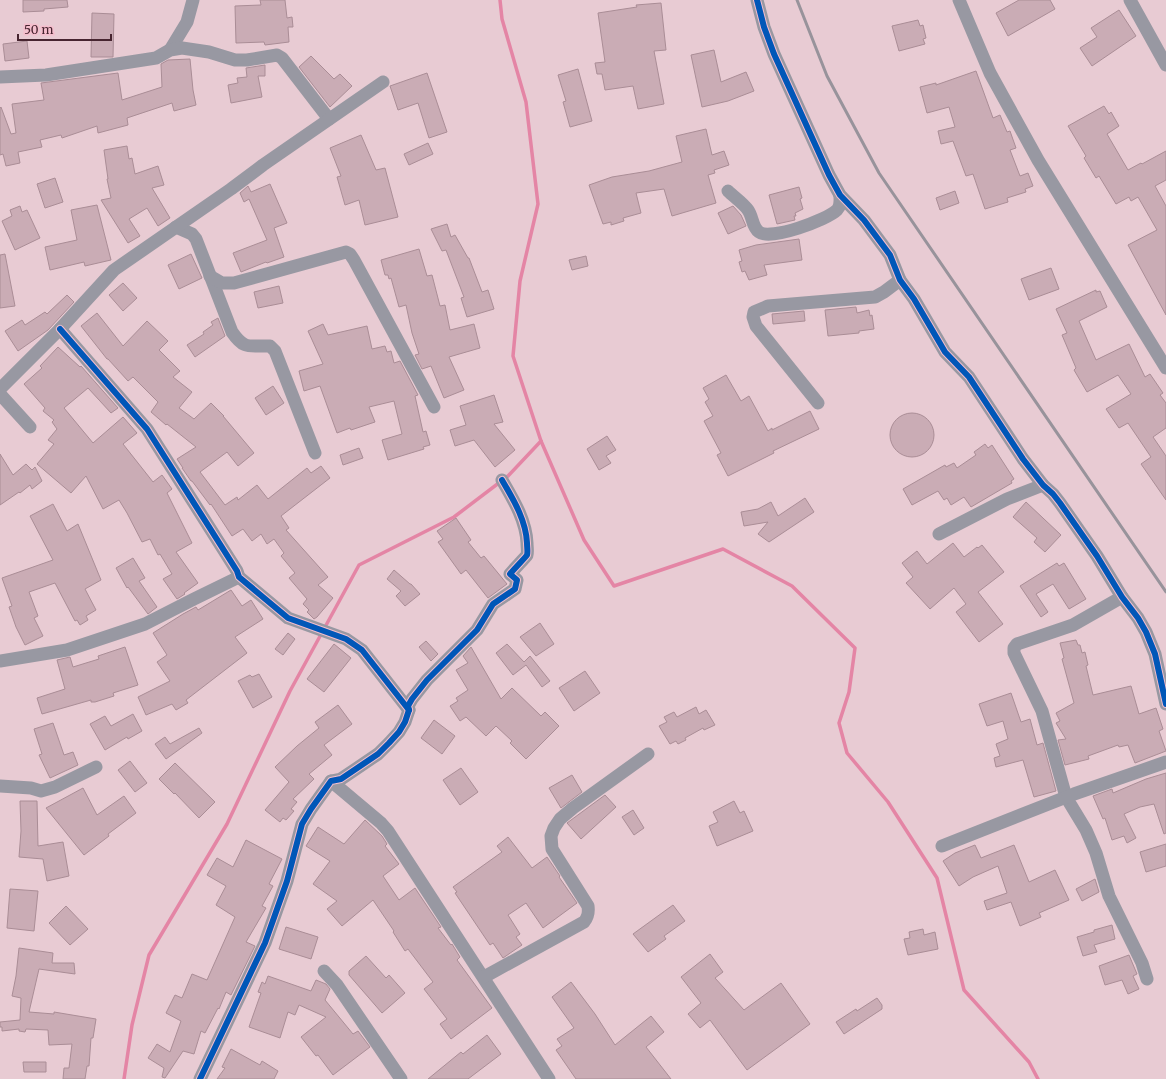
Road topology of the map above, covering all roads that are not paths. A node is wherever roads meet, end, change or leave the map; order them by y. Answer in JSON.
{"nodes":[{"id":1,"x":193,"y":0,"type":"edge"},
{"id":2,"x":757,"y":0,"type":"edge"},
{"id":3,"x":959,"y":0,"type":"edge"},
{"id":4,"x":1134,"y":1,"type":"edge"},
{"id":5,"x":170,"y":50,"type":"junction"},
{"id":6,"x":1166,"y":65,"type":"edge"},
{"id":7,"x":0,"y":77,"type":"edge"},
{"id":8,"x":383,"y":82,"type":"dead end"},
{"id":9,"x":329,"y":119,"type":"junction"},
{"id":10,"x":728,"y":191,"type":"dead end"},
{"id":11,"x":840,"y":195,"type":"junction"},
{"id":12,"x":176,"y":227,"type":"junction"},
{"id":13,"x":210,"y":276,"type":"junction"},
{"id":14,"x":900,"y":280,"type":"junction"},
{"id":15,"x":60,"y":329,"type":"junction"},
{"id":16,"x":1166,"y":368,"type":"edge"},
{"id":17,"x":0,"y":389,"type":"edge"},
{"id":18,"x":0,"y":394,"type":"edge"},
{"id":19,"x":818,"y":403,"type":"dead end"},
{"id":20,"x":434,"y":407,"type":"dead end"},
{"id":21,"x":30,"y":427,"type":"dead end"},
{"id":22,"x":315,"y":453,"type":"dead end"},
{"id":23,"x":502,"y":480,"type":"dead end"},
{"id":24,"x":1043,"y":485,"type":"junction"},
{"id":25,"x":939,"y":534,"type":"dead end"},
{"id":26,"x":239,"y":577,"type":"junction"},
{"id":27,"x":1122,"y":598,"type":"junction"},
{"id":28,"x":0,"y":661,"type":"edge"},
{"id":29,"x":1166,"y":704,"type":"edge"},
{"id":30,"x":409,"y":710,"type":"junction"},
{"id":31,"x":648,"y":754,"type":"dead end"},
{"id":32,"x":1166,"y":762,"type":"edge"},
{"id":33,"x":96,"y":767,"type":"dead end"},
{"id":34,"x":331,"y":781,"type":"junction"},
{"id":35,"x":0,"y":786,"type":"edge"},
{"id":36,"x":1066,"y":797,"type":"junction"},
{"id":37,"x":942,"y":846,"type":"dead end"},
{"id":38,"x":324,"y":971,"type":"dead end"},
{"id":39,"x":484,"y":977,"type":"junction"},
{"id":40,"x":1147,"y":979,"type":"dead end"},
{"id":41,"x":545,"y":1078,"type":"edge"},
{"id":42,"x":200,"y":1079,"type":"edge"},
{"id":43,"x":401,"y":1079,"type":"edge"}],
"edges":[{"from":1,"to":5,"type":"street"},
{"from":2,"to":11,"type":"street"},
{"from":3,"to":16,"type":"street"},
{"from":4,"to":6,"type":"street"},
{"from":5,"to":7,"type":"street"},
{"from":5,"to":9,"type":"street"},
{"from":8,"to":9,"type":"street"},
{"from":9,"to":12,"type":"street"},
{"from":10,"to":11,"type":"street"},
{"from":11,"to":14,"type":"street"},
{"from":12,"to":13,"type":"street"},
{"from":12,"to":15,"type":"street"},
{"from":13,"to":20,"type":"street"},
{"from":13,"to":22,"type":"street"},
{"from":14,"to":19,"type":"street"},
{"from":14,"to":24,"type":"street"},
{"from":15,"to":17,"type":"street"},
{"from":15,"to":26,"type":"street"},
{"from":18,"to":21,"type":"street"},
{"from":23,"to":30,"type":"street"},
{"from":24,"to":25,"type":"street"},
{"from":24,"to":27,"type":"street"},
{"from":26,"to":28,"type":"street"},
{"from":26,"to":30,"type":"street"},
{"from":27,"to":29,"type":"street"},
{"from":27,"to":36,"type":"street"},
{"from":30,"to":34,"type":"street"},
{"from":31,"to":39,"type":"street"},
{"from":32,"to":36,"type":"street"},
{"from":33,"to":35,"type":"street"},
{"from":34,"to":39,"type":"street"},
{"from":34,"to":42,"type":"street"},
{"from":36,"to":37,"type":"street"},
{"from":36,"to":40,"type":"street"},
{"from":38,"to":43,"type":"street"},
{"from":39,"to":41,"type":"street"}]}
